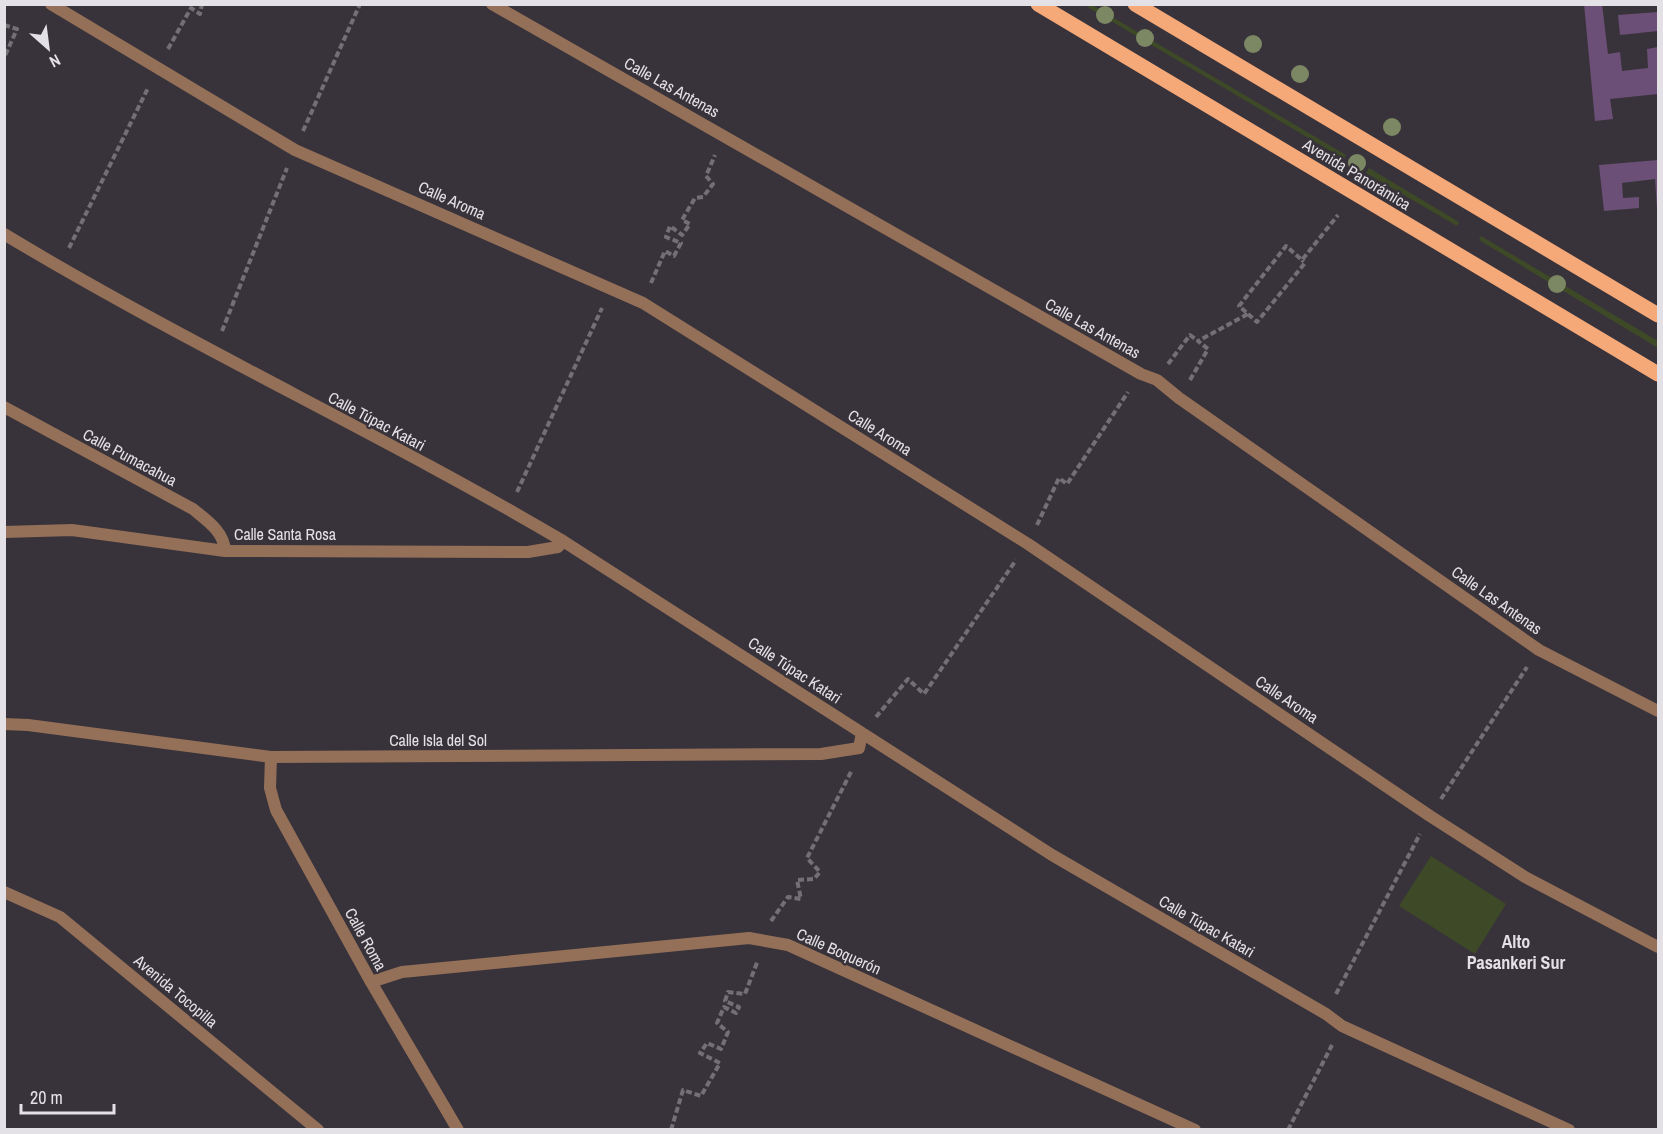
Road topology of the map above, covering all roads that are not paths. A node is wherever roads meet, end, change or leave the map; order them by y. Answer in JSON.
{"nodes":[{"id":1,"x":51,"y":4,"type":"edge"},
{"id":2,"x":492,"y":4,"type":"edge"},
{"id":3,"x":1038,"y":4,"type":"edge"},
{"id":4,"x":1135,"y":4,"type":"edge"},
{"id":5,"x":4,"y":234,"type":"edge"},
{"id":6,"x":1659,"y":315,"type":"edge"},
{"id":7,"x":1659,"y":374,"type":"edge"},
{"id":8,"x":4,"y":407,"type":"edge"},
{"id":9,"x":4,"y":532,"type":"edge"},
{"id":10,"x":563,"y":541,"type":"junction"},
{"id":11,"x":225,"y":551,"type":"junction"},
{"id":12,"x":1659,"y":711,"type":"edge"},
{"id":13,"x":4,"y":724,"type":"edge"},
{"id":14,"x":862,"y":733,"type":"junction"},
{"id":15,"x":271,"y":757,"type":"junction"},
{"id":16,"x":4,"y":892,"type":"edge"},
{"id":17,"x":1659,"y":946,"type":"edge"},
{"id":18,"x":371,"y":982,"type":"junction"},
{"id":19,"x":318,"y":1130,"type":"edge"},
{"id":20,"x":458,"y":1130,"type":"edge"},
{"id":21,"x":1195,"y":1130,"type":"edge"},
{"id":22,"x":1569,"y":1130,"type":"edge"}],
"edges":[{"from":1,"to":17,"type":"street","name":"Calle Aroma"},
{"from":2,"to":12,"type":"street","name":"Calle Las Antenas"},
{"from":3,"to":7,"type":"main road","name":"Avenida Panorámica"},
{"from":4,"to":6,"type":"main road","name":"Avenida Panorámica"},
{"from":5,"to":10,"type":"street","name":"Calle Túpac Katari"},
{"from":8,"to":11,"type":"street","name":"Calle Pumacahua"},
{"from":9,"to":11,"type":"street","name":"Calle Santa Rosa"},
{"from":10,"to":11,"type":"street","name":"Calle Santa Rosa"},
{"from":10,"to":14,"type":"street","name":"Calle Túpac Katari"},
{"from":13,"to":15,"type":"street","name":"Calle Isla del Sol"},
{"from":14,"to":15,"type":"street","name":"Calle Isla del Sol"},
{"from":14,"to":22,"type":"street","name":"Calle Túpac Katari"},
{"from":15,"to":18,"type":"street","name":"Calle Roma"},
{"from":16,"to":19,"type":"street","name":"Avenida Tocopilla"},
{"from":18,"to":20,"type":"street","name":"Calle Roma"},
{"from":18,"to":21,"type":"street","name":"Calle Boquerón"}]}
